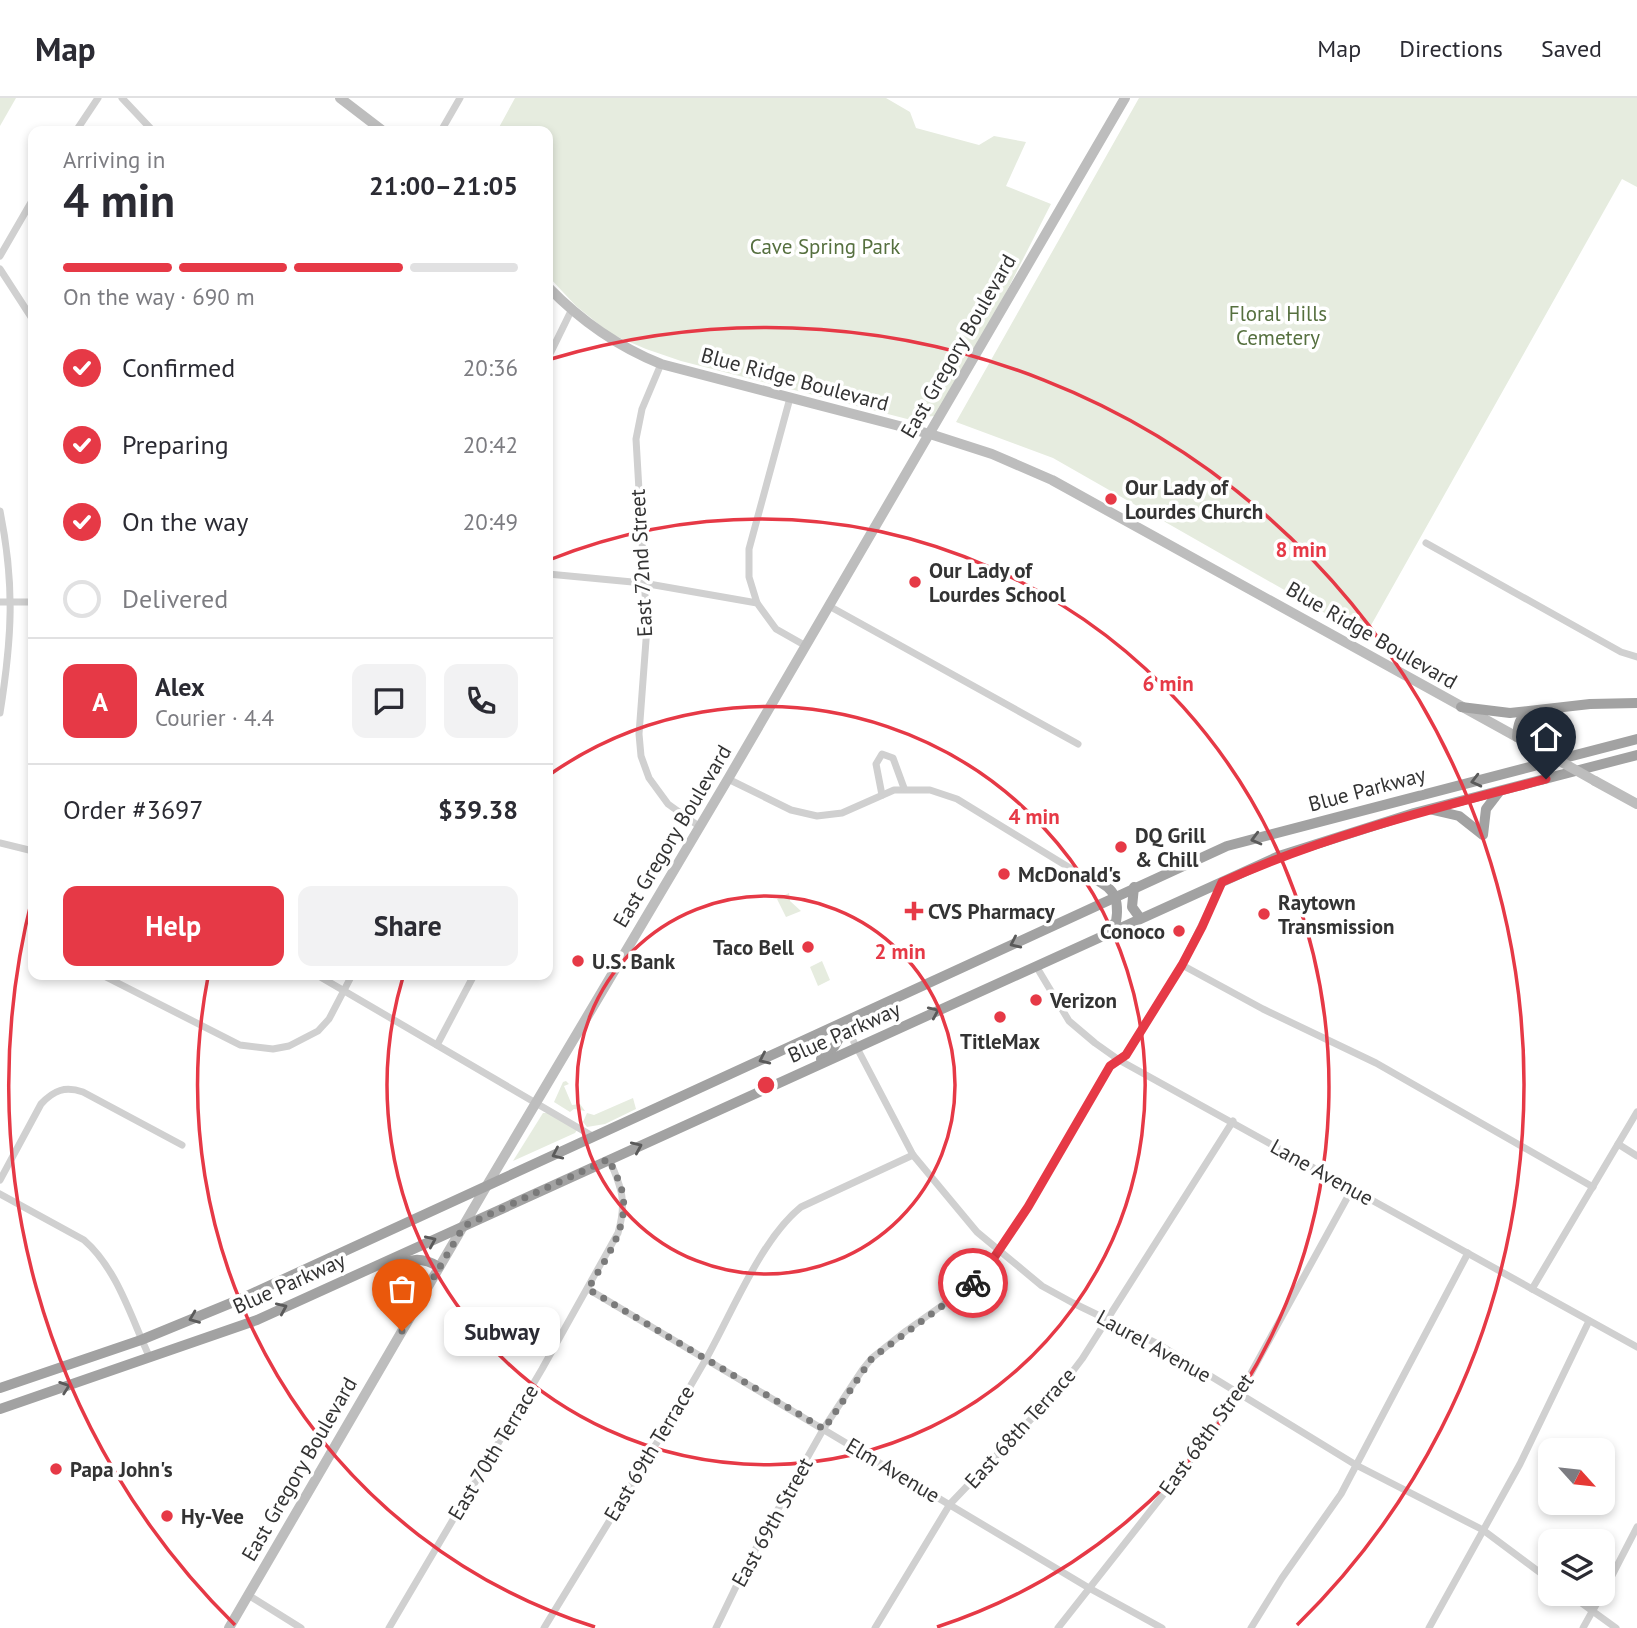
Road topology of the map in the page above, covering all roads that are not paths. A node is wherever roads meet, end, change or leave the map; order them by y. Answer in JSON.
{"nodes":[{"id":1,"x":98,"y":98,"type":"edge"},
{"id":2,"x":122,"y":98,"type":"edge"},
{"id":3,"x":460,"y":98,"type":"edge"},
{"id":4,"x":1125,"y":98,"type":"edge"},
{"id":5,"x":347,"y":100,"type":"edge"},
{"id":6,"x":79,"y":126,"type":"edge"},
{"id":7,"x":148,"y":126,"type":"edge"},
{"id":8,"x":377,"y":126,"type":"edge"},
{"id":9,"x":444,"y":126,"type":"edge"},
{"id":10,"x":28,"y":208,"type":"edge"},
{"id":11,"x":0,"y":256,"type":"edge"},
{"id":12,"x":0,"y":269,"type":"edge"},
{"id":13,"x":553,"y":292,"type":"edge"},
{"id":14,"x":571,"y":311,"type":"junction"},
{"id":15,"x":28,"y":312,"type":"edge"},
{"id":16,"x":553,"y":348,"type":"edge"},
{"id":17,"x":661,"y":364,"type":"junction"},
{"id":18,"x":790,"y":398,"type":"junction"},
{"id":19,"x":930,"y":434,"type":"junction"},
{"id":20,"x":0,"y":510,"type":"edge"},
{"id":21,"x":1426,"y":543,"type":"dead end"},
{"id":22,"x":553,"y":575,"type":"edge"},
{"id":23,"x":643,"y":583,"type":"junction"},
{"id":24,"x":0,"y":602,"type":"edge"},
{"id":25,"x":12,"y":602,"type":"junction"},
{"id":26,"x":28,"y":602,"type":"edge"},
{"id":27,"x":757,"y":603,"type":"junction"},
{"id":28,"x":829,"y":606,"type":"junction"},
{"id":29,"x":806,"y":646,"type":"junction"},
{"id":30,"x":1637,"y":657,"type":"edge"},
{"id":31,"x":1637,"y":703,"type":"edge"},
{"id":32,"x":1461,"y":707,"type":"junction"},
{"id":33,"x":1539,"y":710,"type":"junction"},
{"id":34,"x":0,"y":713,"type":"edge"},
{"id":35,"x":1517,"y":737,"type":"junction"},
{"id":36,"x":1637,"y":739,"type":"edge"},
{"id":37,"x":1078,"y":744,"type":"dead end"},
{"id":38,"x":1637,"y":755,"type":"edge"},
{"id":39,"x":728,"y":779,"type":"junction"},
{"id":40,"x":904,"y":788,"type":"junction"},
{"id":41,"x":1500,"y":791,"type":"junction"},
{"id":42,"x":882,"y":795,"type":"junction"},
{"id":43,"x":1637,"y":804,"type":"edge"},
{"id":44,"x":1430,"y":809,"type":"junction"},
{"id":45,"x":700,"y":827,"type":"junction"},
{"id":46,"x":0,"y":844,"type":"edge"},
{"id":47,"x":28,"y":850,"type":"edge"},
{"id":48,"x":1084,"y":875,"type":"junction"},
{"id":49,"x":1222,"y":882,"type":"junction"},
{"id":50,"x":1134,"y":887,"type":"junction"},
{"id":51,"x":1116,"y":896,"type":"junction"},
{"id":52,"x":1099,"y":903,"type":"junction"},
{"id":53,"x":1140,"y":918,"type":"junction"},
{"id":54,"x":1099,"y":937,"type":"junction"},
{"id":55,"x":1182,"y":965,"type":"junction"},
{"id":56,"x":1036,"y":966,"type":"junction"},
{"id":57,"x":112,"y":980,"type":"edge"},
{"id":58,"x":325,"y":980,"type":"edge"},
{"id":59,"x":349,"y":980,"type":"edge"},
{"id":60,"x":471,"y":980,"type":"edge"},
{"id":61,"x":343,"y":991,"type":"junction"},
{"id":62,"x":847,"y":1023,"type":"junction"},
{"id":63,"x":437,"y":1045,"type":"junction"},
{"id":64,"x":857,"y":1047,"type":"junction"},
{"id":65,"x":1119,"y":1060,"type":"junction"},
{"id":66,"x":811,"y":1068,"type":"junction"},
{"id":67,"x":537,"y":1104,"type":"junction"},
{"id":68,"x":1637,"y":1112,"type":"edge"},
{"id":69,"x":1233,"y":1121,"type":"junction"},
{"id":70,"x":594,"y":1137,"type":"junction"},
{"id":71,"x":1618,"y":1144,"type":"junction"},
{"id":72,"x":182,"y":1145,"type":"dead end"},
{"id":73,"x":913,"y":1155,"type":"junction"},
{"id":74,"x":1637,"y":1156,"type":"edge"},
{"id":75,"x":609,"y":1159,"type":"junction"},
{"id":76,"x":0,"y":1180,"type":"edge"},
{"id":77,"x":486,"y":1187,"type":"junction"},
{"id":78,"x":1594,"y":1187,"type":"junction"},
{"id":79,"x":1352,"y":1189,"type":"junction"},
{"id":80,"x":0,"y":1194,"type":"edge"},
{"id":81,"x":464,"y":1226,"type":"junction"},
{"id":82,"x":999,"y":1250,"type":"junction"},
{"id":83,"x":1468,"y":1253,"type":"junction"},
{"id":84,"x":439,"y":1268,"type":"junction"},
{"id":85,"x":345,"y":1280,"type":"junction"},
{"id":86,"x":588,"y":1289,"type":"junction"},
{"id":87,"x":1532,"y":1289,"type":"junction"},
{"id":88,"x":1108,"y":1320,"type":"junction"},
{"id":89,"x":1589,"y":1321,"type":"junction"},
{"id":90,"x":141,"y":1340,"type":"junction"},
{"id":91,"x":1637,"y":1347,"type":"edge"},
{"id":92,"x":150,"y":1358,"type":"junction"},
{"id":93,"x":706,"y":1358,"type":"junction"},
{"id":94,"x":0,"y":1388,"type":"edge"},
{"id":95,"x":1239,"y":1395,"type":"junction"},
{"id":96,"x":0,"y":1409,"type":"edge"},
{"id":97,"x":824,"y":1429,"type":"junction"},
{"id":98,"x":1356,"y":1465,"type":"junction"},
{"id":99,"x":950,"y":1504,"type":"junction"},
{"id":100,"x":1637,"y":1527,"type":"edge"},
{"id":101,"x":1483,"y":1530,"type":"junction"},
{"id":102,"x":1615,"y":1570,"type":"edge"},
{"id":103,"x":1538,"y":1571,"type":"edge"},
{"id":104,"x":1089,"y":1588,"type":"junction"},
{"id":105,"x":248,"y":1595,"type":"junction"},
{"id":106,"x":1584,"y":1606,"type":"edge"},
{"id":107,"x":1596,"y":1606,"type":"edge"},
{"id":108,"x":1592,"y":1612,"type":"junction"},
{"id":109,"x":229,"y":1628,"type":"edge"},
{"id":110,"x":301,"y":1628,"type":"edge"},
{"id":111,"x":389,"y":1628,"type":"edge"},
{"id":112,"x":544,"y":1628,"type":"edge"},
{"id":113,"x":716,"y":1628,"type":"edge"},
{"id":114,"x":876,"y":1628,"type":"edge"},
{"id":115,"x":1058,"y":1628,"type":"edge"},
{"id":116,"x":1162,"y":1628,"type":"edge"},
{"id":117,"x":1251,"y":1628,"type":"edge"},
{"id":118,"x":1429,"y":1628,"type":"edge"},
{"id":119,"x":1583,"y":1628,"type":"edge"},
{"id":120,"x":1616,"y":1628,"type":"edge"}],
"edges":[{"from":1,"to":6,"type":"street"},
{"from":2,"to":7,"type":"street"},
{"from":3,"to":9,"type":"street"},
{"from":4,"to":19,"type":"main road","name":"East Gregory Boulevard"},
{"from":5,"to":8,"type":"main road"},
{"from":10,"to":11,"type":"street"},
{"from":12,"to":15,"type":"street"},
{"from":13,"to":14,"type":"main road","name":"Blue Ridge Boulevard"},
{"from":14,"to":16,"type":"street"},
{"from":14,"to":17,"type":"main road","name":"Blue Ridge Boulevard"},
{"from":17,"to":18,"type":"main road","name":"Blue Ridge Boulevard"},
{"from":17,"to":23,"type":"street","name":"East 72nd Street"},
{"from":18,"to":19,"type":"main road","name":"Blue Ridge Boulevard"},
{"from":18,"to":27,"type":"street"},
{"from":19,"to":28,"type":"main road","name":"East Gregory Boulevard"},
{"from":19,"to":32,"type":"main road","name":"Blue Ridge Boulevard"},
{"from":20,"to":25,"type":"street"},
{"from":21,"to":30,"type":"street"},
{"from":22,"to":23,"type":"street"},
{"from":23,"to":27,"type":"street"},
{"from":23,"to":45,"type":"street","name":"East 72nd Street"},
{"from":24,"to":25,"type":"street"},
{"from":25,"to":26,"type":"street"},
{"from":25,"to":34,"type":"street"},
{"from":27,"to":29,"type":"street"},
{"from":28,"to":29,"type":"main road","name":"East Gregory Boulevard"},
{"from":28,"to":37,"type":"street"},
{"from":29,"to":39,"type":"main road","name":"East Gregory Boulevard"},
{"from":31,"to":33,"type":"highway"},
{"from":32,"to":33,"type":"highway"},
{"from":32,"to":35,"type":"main road","name":"Blue Ridge Boulevard"},
{"from":33,"to":35,"type":"highway"},
{"from":35,"to":43,"type":"main road","name":"Blue Ridge Boulevard","bridge":true},
{"from":36,"to":50,"type":"highway","name":"Blue Parkway","one_way":true},
{"from":38,"to":41,"type":"highway","name":"Blue Parkway"},
{"from":39,"to":42,"type":"street"},
{"from":39,"to":45,"type":"main road","name":"East Gregory Boulevard"},
{"from":40,"to":42,"type":"street"},
{"from":40,"to":42,"type":"street"},
{"from":40,"to":48,"type":"street"},
{"from":41,"to":44,"type":"highway","name":"Blue Parkway"},
{"from":41,"to":44,"type":"highway"},
{"from":44,"to":49,"type":"highway","name":"Blue Parkway"},
{"from":45,"to":67,"type":"main road","name":"East Gregory Boulevard"},
{"from":46,"to":47,"type":"street"},
{"from":48,"to":51,"type":"highway"},
{"from":48,"to":52,"type":"highway"},
{"from":49,"to":53,"type":"highway","name":"Blue Parkway"},
{"from":49,"to":55,"type":"street","name":"East 69th Street"},
{"from":50,"to":51,"type":"highway","name":"Blue Parkway"},
{"from":50,"to":53,"type":"highway"},
{"from":51,"to":52,"type":"highway","name":"Blue Parkway"},
{"from":51,"to":54,"type":"highway"},
{"from":52,"to":62,"type":"highway","name":"Blue Parkway","one_way":true},
{"from":53,"to":54,"type":"highway","name":"Blue Parkway"},
{"from":54,"to":56,"type":"highway","name":"Blue Parkway"},
{"from":55,"to":65,"type":"street","name":"East 69th Street"},
{"from":55,"to":78,"type":"street"},
{"from":64,"to":56,"type":"highway","name":"Blue Parkway","one_way":true},
{"from":56,"to":65,"type":"street","name":"Lane Avenue"},
{"from":57,"to":61,"type":"street"},
{"from":58,"to":61,"type":"street"},
{"from":59,"to":61,"type":"street"},
{"from":60,"to":63,"type":"street"},
{"from":61,"to":63,"type":"street"},
{"from":62,"to":64,"type":"street","name":"Laurel Avenue"},
{"from":62,"to":66,"type":"highway"},
{"from":62,"to":70,"type":"highway","name":"Blue Parkway","one_way":true},
{"from":63,"to":67,"type":"street"},
{"from":64,"to":66,"type":"highway","name":"Blue Parkway"},
{"from":64,"to":73,"type":"street","name":"Laurel Avenue"},
{"from":65,"to":69,"type":"street","name":"Lane Avenue"},
{"from":65,"to":82,"type":"street","name":"East 69th Street"},
{"from":75,"to":66,"type":"highway","name":"Blue Parkway","one_way":true},
{"from":67,"to":70,"type":"street"},
{"from":67,"to":77,"type":"main road","name":"East Gregory Boulevard"},
{"from":68,"to":71,"type":"street"},
{"from":69,"to":79,"type":"street","name":"Lane Avenue"},
{"from":69,"to":88,"type":"street","name":"East 68th Terrace"},
{"from":70,"to":77,"type":"highway","name":"Blue Parkway","one_way":true},
{"from":71,"to":74,"type":"street"},
{"from":71,"to":78,"type":"street"},
{"from":72,"to":76,"type":"street"},
{"from":73,"to":82,"type":"street","name":"Laurel Avenue"},
{"from":73,"to":93,"type":"street","name":"East 69th Terrace"},
{"from":75,"to":81,"type":"highway","name":"Blue Parkway"},
{"from":75,"to":86,"type":"street","name":"East 70th Terrace"},
{"from":77,"to":81,"type":"main road","name":"East Gregory Boulevard"},
{"from":77,"to":90,"type":"highway","name":"Blue Parkway","one_way":true},
{"from":78,"to":87,"type":"street"},
{"from":79,"to":83,"type":"street","name":"Lane Avenue"},
{"from":79,"to":95,"type":"street","name":"East 68th Street"},
{"from":80,"to":90,"type":"street"},
{"from":81,"to":84,"type":"main road","name":"East Gregory Boulevard"},
{"from":85,"to":81,"type":"highway","name":"Blue Parkway","one_way":true},
{"from":82,"to":88,"type":"street","name":"Laurel Avenue"},
{"from":82,"to":97,"type":"street","name":"East 69th Street"},
{"from":83,"to":87,"type":"street","name":"Lane Avenue"},
{"from":83,"to":98,"type":"street"},
{"from":84,"to":85,"type":"highway"},
{"from":84,"to":105,"type":"main road","name":"East Gregory Boulevard"},
{"from":92,"to":85,"type":"highway","name":"Blue Parkway","one_way":true},
{"from":86,"to":93,"type":"street","name":"Elm Avenue"},
{"from":86,"to":111,"type":"street","name":"East 70th Terrace"},
{"from":87,"to":89,"type":"street","name":"Lane Avenue"},
{"from":88,"to":95,"type":"street","name":"Laurel Avenue"},
{"from":88,"to":99,"type":"street","name":"East 68th Terrace"},
{"from":89,"to":91,"type":"street","name":"Lane Avenue"},
{"from":89,"to":101,"type":"street"},
{"from":90,"to":92,"type":"street"},
{"from":90,"to":94,"type":"highway","name":"Blue Parkway"},
{"from":96,"to":92,"type":"highway","name":"Blue Parkway","one_way":true},
{"from":93,"to":97,"type":"street","name":"Elm Avenue"},
{"from":93,"to":112,"type":"street","name":"East 69th Terrace"},
{"from":95,"to":98,"type":"street","name":"Laurel Avenue"},
{"from":95,"to":104,"type":"street","name":"East 68th Street"},
{"from":97,"to":99,"type":"street","name":"Elm Avenue"},
{"from":97,"to":113,"type":"street","name":"East 69th Street"},
{"from":98,"to":101,"type":"street","name":"Laurel Avenue"},
{"from":98,"to":117,"type":"street"},
{"from":99,"to":104,"type":"street","name":"Elm Avenue"},
{"from":99,"to":114,"type":"street","name":"East 68th Terrace"},
{"from":100,"to":102,"type":"street"},
{"from":101,"to":103,"type":"street","name":"Laurel Avenue"},
{"from":101,"to":118,"type":"street"},
{"from":104,"to":115,"type":"street","name":"East 68th Street"},
{"from":104,"to":116,"type":"street","name":"Elm Avenue"},
{"from":105,"to":109,"type":"main road","name":"East Gregory Boulevard"},
{"from":105,"to":110,"type":"street"},
{"from":106,"to":108,"type":"street"},
{"from":107,"to":108,"type":"street"},
{"from":108,"to":119,"type":"street"},
{"from":108,"to":120,"type":"street"}]}
